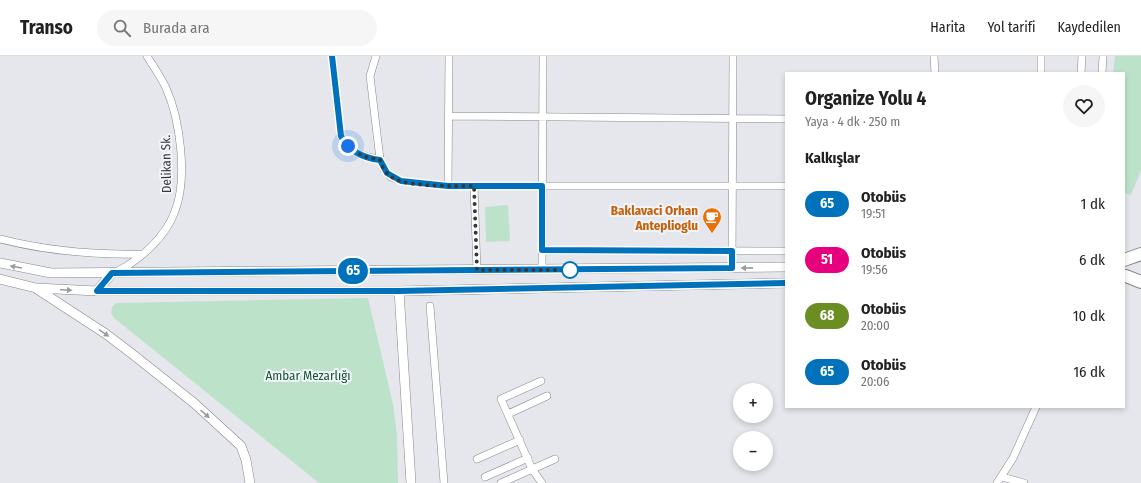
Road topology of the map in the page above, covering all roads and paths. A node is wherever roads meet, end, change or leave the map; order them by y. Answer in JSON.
{"nodes":[{"id":1,"x":147,"y":56,"type":"edge"},
{"id":2,"x":332,"y":56,"type":"edge"},
{"id":3,"x":376,"y":56,"type":"edge"},
{"id":4,"x":449,"y":56,"type":"edge"},
{"id":5,"x":543,"y":56,"type":"edge"},
{"id":6,"x":733,"y":56,"type":"edge"},
{"id":7,"x":934,"y":56,"type":"edge"},
{"id":8,"x":1041,"y":56,"type":"edge"},
{"id":9,"x":1082,"y":56,"type":"edge"},
{"id":10,"x":1103,"y":56,"type":"edge"},
{"id":11,"x":935,"y":72,"type":"edge"},
{"id":12,"x":1041,"y":72,"type":"edge"},
{"id":13,"x":1080,"y":72,"type":"edge"},
{"id":14,"x":1102,"y":72,"type":"edge"},
{"id":15,"x":448,"y":116,"type":"junction"},
{"id":16,"x":543,"y":117,"type":"junction"},
{"id":17,"x":733,"y":118,"type":"junction"},
{"id":18,"x":785,"y":119,"type":"edge"},
{"id":19,"x":380,"y":160,"type":"junction"},
{"id":20,"x":448,"y":186,"type":"junction"},
{"id":21,"x":474,"y":186,"type":"junction"},
{"id":22,"x":542,"y":186,"type":"junction"},
{"id":23,"x":733,"y":186,"type":"junction"},
{"id":24,"x":785,"y":186,"type":"edge"},
{"id":25,"x":0,"y":239,"type":"edge"},
{"id":26,"x":542,"y":250,"type":"junction"},
{"id":27,"x":732,"y":251,"type":"junction"},
{"id":28,"x":785,"y":251,"type":"edge"},
{"id":29,"x":142,"y":254,"type":"junction"},
{"id":30,"x":1141,"y":254,"type":"edge"},
{"id":31,"x":1125,"y":261,"type":"edge"},
{"id":32,"x":1125,"y":261,"type":"edge"},
{"id":33,"x":1141,"y":261,"type":"edge"},
{"id":34,"x":0,"y":263,"type":"edge"},
{"id":35,"x":785,"y":267,"type":"edge"},
{"id":36,"x":732,"y":268,"type":"junction"},
{"id":37,"x":477,"y":270,"type":"junction"},
{"id":38,"x":542,"y":270,"type":"junction"},
{"id":39,"x":112,"y":273,"type":"junction"},
{"id":40,"x":1125,"y":276,"type":"edge"},
{"id":41,"x":1141,"y":276,"type":"edge"},
{"id":42,"x":0,"y":279,"type":"edge"},
{"id":43,"x":1141,"y":282,"type":"edge"},
{"id":44,"x":785,"y":283,"type":"edge"},
{"id":45,"x":36,"y":288,"type":"junction"},
{"id":46,"x":97,"y":291,"type":"junction"},
{"id":47,"x":399,"y":291,"type":"junction"},
{"id":48,"x":430,"y":306,"type":"dead end"},
{"id":49,"x":541,"y":381,"type":"dead end"},
{"id":50,"x":547,"y":396,"type":"dead end"},
{"id":51,"x":1036,"y":408,"type":"edge"},
{"id":52,"x":508,"y":414,"type":"junction"},
{"id":53,"x":520,"y":440,"type":"junction"},
{"id":54,"x":528,"y":458,"type":"junction"},
{"id":55,"x":555,"y":458,"type":"dead end"},
{"id":56,"x":477,"y":459,"type":"dead end"},
{"id":57,"x":532,"y":469,"type":"junction"},
{"id":58,"x":1002,"y":476,"type":"junction"},
{"id":59,"x":485,"y":477,"type":"dead end"},
{"id":60,"x":250,"y":483,"type":"edge"},
{"id":61,"x":411,"y":483,"type":"edge"},
{"id":62,"x":444,"y":483,"type":"edge"},
{"id":63,"x":501,"y":483,"type":"edge"},
{"id":64,"x":542,"y":483,"type":"edge"},
{"id":65,"x":997,"y":483,"type":"edge"},
{"id":66,"x":1024,"y":483,"type":"edge"}],
"edges":[{"from":1,"to":29,"type":"street","name":"Delikan Sk."},
{"from":2,"to":19,"type":"street"},
{"from":3,"to":19,"type":"street"},
{"from":4,"to":15,"type":"street"},
{"from":5,"to":16,"type":"street"},
{"from":6,"to":17,"type":"street"},
{"from":7,"to":11,"type":"street"},
{"from":8,"to":12,"type":"street"},
{"from":9,"to":13,"type":"street"},
{"from":10,"to":14,"type":"street"},
{"from":15,"to":16,"type":"street"},
{"from":15,"to":20,"type":"street"},
{"from":16,"to":17,"type":"street"},
{"from":16,"to":22,"type":"street"},
{"from":17,"to":18,"type":"street"},
{"from":17,"to":23,"type":"street"},
{"from":19,"to":20,"type":"street"},
{"from":20,"to":21,"type":"street"},
{"from":21,"to":22,"type":"street"},
{"from":21,"to":37,"type":"street"},
{"from":22,"to":23,"type":"street"},
{"from":22,"to":26,"type":"street"},
{"from":23,"to":24,"type":"street"},
{"from":23,"to":27,"type":"street"},
{"from":25,"to":29,"type":"street"},
{"from":26,"to":27,"type":"street"},
{"from":26,"to":38,"type":"street"},
{"from":27,"to":28,"type":"street"},
{"from":27,"to":36,"type":"street"},
{"from":29,"to":39,"type":"street","name":"Delikan Sk."},
{"from":30,"to":31,"type":"highway"},
{"from":32,"to":33,"type":"street"},
{"from":39,"to":34,"type":"street","one_way":true},
{"from":35,"to":36,"type":"street","one_way":true},
{"from":36,"to":38,"type":"street"},
{"from":37,"to":38,"type":"street"},
{"from":37,"to":39,"type":"street"},
{"from":39,"to":46,"type":"street"},
{"from":40,"to":41,"type":"street"},
{"from":40,"to":43,"type":"highway"},
{"from":42,"to":45,"type":"street"},
{"from":44,"to":47,"type":"street"},
{"from":45,"to":46,"type":"street","one_way":true},
{"from":45,"to":60,"type":"street","one_way":true},
{"from":46,"to":47,"type":"street"},
{"from":47,"to":61,"type":"street"},
{"from":48,"to":62,"type":"street"},
{"from":49,"to":52,"type":"street"},
{"from":50,"to":52,"type":"street"},
{"from":51,"to":58,"type":"street"},
{"from":52,"to":53,"type":"street"},
{"from":53,"to":54,"type":"street"},
{"from":53,"to":56,"type":"street"},
{"from":54,"to":57,"type":"street"},
{"from":54,"to":59,"type":"street"},
{"from":55,"to":57,"type":"street"},
{"from":57,"to":63,"type":"street"},
{"from":57,"to":64,"type":"street"},
{"from":58,"to":65,"type":"street"},
{"from":58,"to":66,"type":"street"}]}
